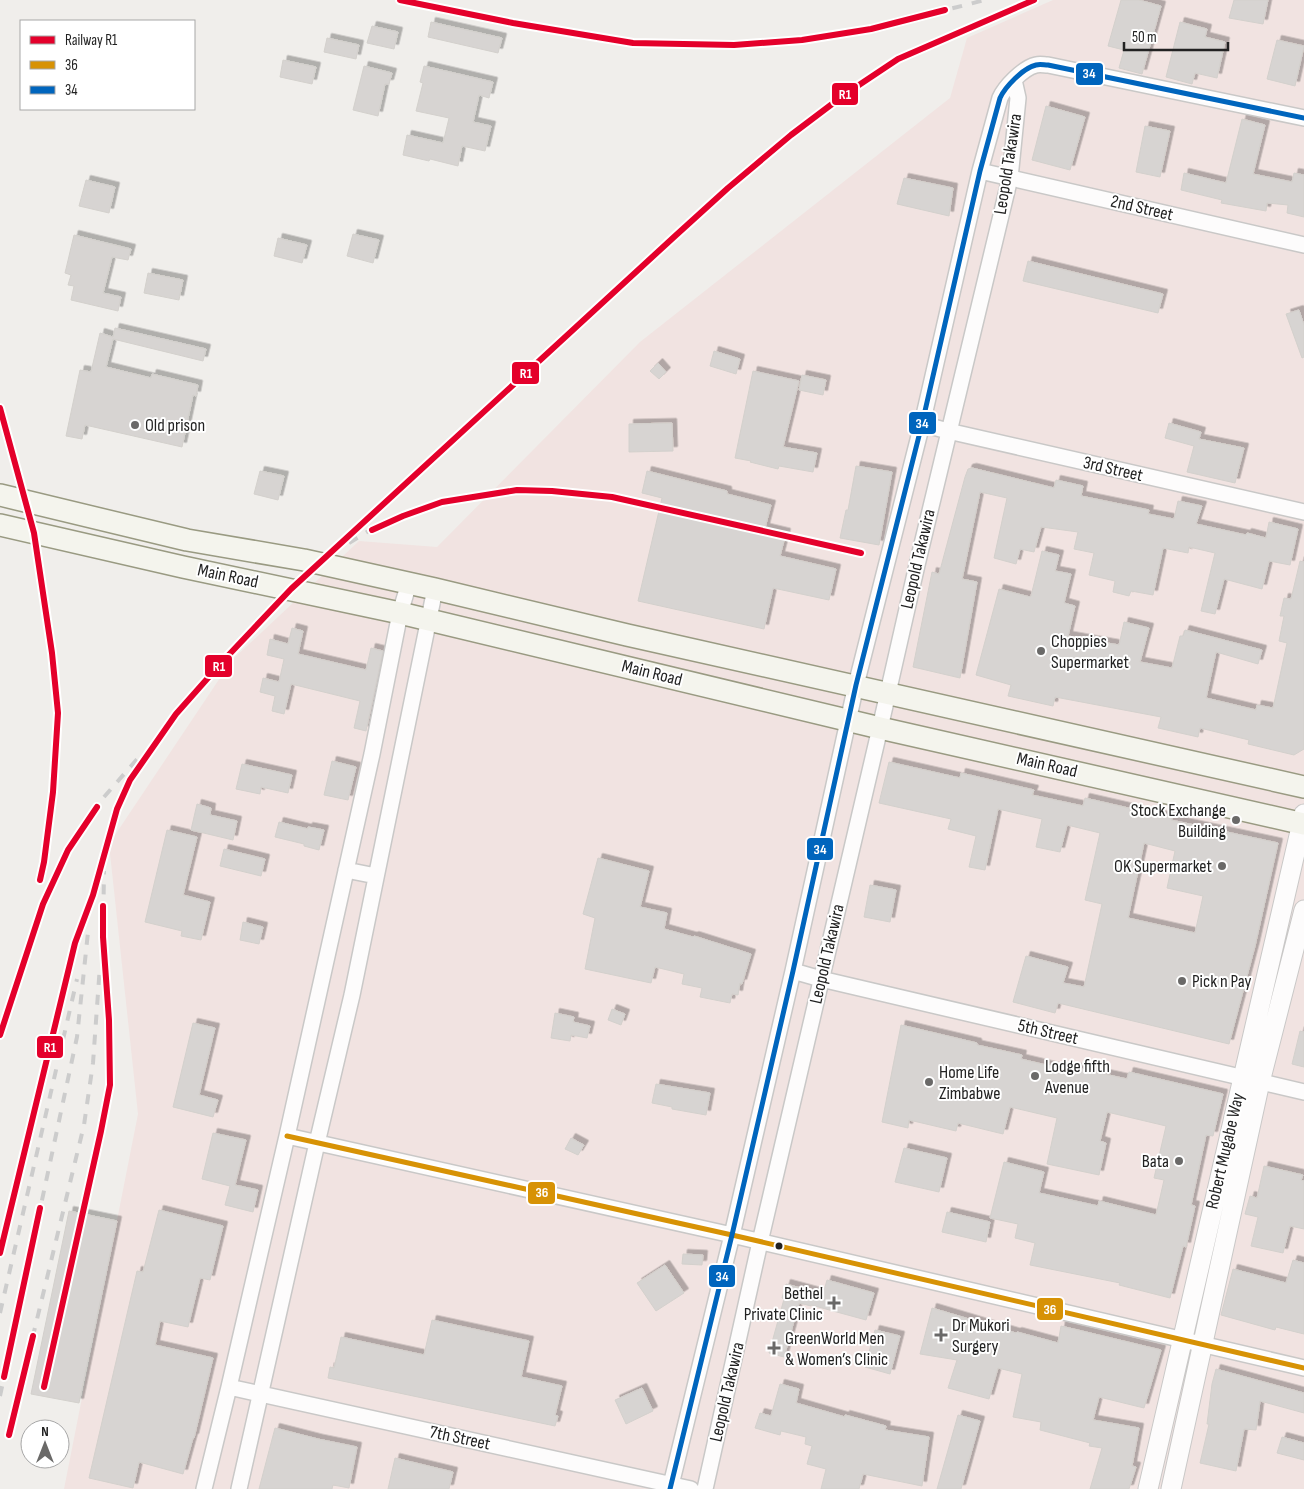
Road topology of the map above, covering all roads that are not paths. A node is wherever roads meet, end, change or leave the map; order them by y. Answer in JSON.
{"nodes":[{"id":1,"x":1014,"y":80,"type":"junction"},
{"id":2,"x":1304,"y":118,"type":"edge"},
{"id":3,"x":980,"y":171,"type":"junction"},
{"id":4,"x":1010,"y":178,"type":"junction"},
{"id":5,"x":1304,"y":245,"type":"edge"},
{"id":6,"x":922,"y":424,"type":"junction"},
{"id":7,"x":948,"y":431,"type":"junction"},
{"id":8,"x":0,"y":495,"type":"edge"},
{"id":9,"x":1304,"y":512,"type":"edge"},
{"id":10,"x":0,"y":525,"type":"edge"},
{"id":11,"x":408,"y":583,"type":"junction"},
{"id":12,"x":436,"y":589,"type":"junction"},
{"id":13,"x":400,"y":613,"type":"junction"},
{"id":14,"x":429,"y":620,"type":"junction"},
{"id":15,"x":627,"y":635,"type":"junction"},
{"id":16,"x":617,"y":664,"type":"junction"},
{"id":17,"x":856,"y":685,"type":"junction"},
{"id":18,"x":887,"y":693,"type":"junction"},
{"id":19,"x":848,"y":720,"type":"junction"},
{"id":20,"x":880,"y":728,"type":"junction"},
{"id":21,"x":1304,"y":787,"type":"edge"},
{"id":22,"x":1303,"y":820,"type":"edge"},
{"id":23,"x":346,"y":870,"type":"junction"},
{"id":24,"x":376,"y":876,"type":"junction"},
{"id":25,"x":1304,"y":910,"type":"edge"},
{"id":26,"x":793,"y":971,"type":"junction"},
{"id":27,"x":821,"y":979,"type":"junction"},
{"id":28,"x":1251,"y":1080,"type":"junction"},
{"id":29,"x":1304,"y":1092,"type":"edge"},
{"id":30,"x":287,"y":1136,"type":"junction"},
{"id":31,"x":317,"y":1143,"type":"junction"},
{"id":32,"x":732,"y":1235,"type":"junction"},
{"id":33,"x":760,"y":1242,"type":"junction"},
{"id":34,"x":1183,"y":1340,"type":"junction"},
{"id":35,"x":1203,"y":1344,"type":"junction"},
{"id":36,"x":1304,"y":1368,"type":"edge"},
{"id":37,"x":229,"y":1387,"type":"junction"},
{"id":38,"x":260,"y":1394,"type":"junction"},
{"id":39,"x":671,"y":1487,"type":"edge"},
{"id":40,"x":204,"y":1489,"type":"edge"},
{"id":41,"x":239,"y":1489,"type":"edge"},
{"id":42,"x":691,"y":1489,"type":"edge"},
{"id":43,"x":705,"y":1489,"type":"edge"},
{"id":44,"x":1148,"y":1489,"type":"edge"},
{"id":45,"x":1171,"y":1489,"type":"edge"}],
"edges":[{"from":1,"to":2,"type":"street"},
{"from":1,"to":3,"type":"street","name":"Leopold Takawira"},
{"from":1,"to":4,"type":"street","name":"Leopold Takawira"},
{"from":3,"to":4,"type":"street","name":"2nd Street"},
{"from":3,"to":6,"type":"street","name":"Leopold Takawira"},
{"from":4,"to":5,"type":"street","name":"2nd Street"},
{"from":4,"to":7,"type":"street","name":"Leopold Takawira"},
{"from":6,"to":7,"type":"street","name":"3rd Street"},
{"from":6,"to":17,"type":"street","name":"Leopold Takawira"},
{"from":7,"to":9,"type":"street","name":"3rd Street"},
{"from":7,"to":18,"type":"street","name":"Leopold Takawira"},
{"from":8,"to":11,"type":"main road","name":"Main Road"},
{"from":10,"to":13,"type":"main road","name":"Main Road"},
{"from":11,"to":12,"type":"main road","name":"Main Road"},
{"from":11,"to":13,"type":"street"},
{"from":12,"to":14,"type":"street"},
{"from":12,"to":15,"type":"main road","name":"Main Road"},
{"from":13,"to":14,"type":"main road","name":"Main Road"},
{"from":13,"to":23,"type":"street"},
{"from":14,"to":16,"type":"main road","name":"Main Road"},
{"from":14,"to":24,"type":"street"},
{"from":15,"to":16,"type":"main road"},
{"from":15,"to":17,"type":"main road","name":"Main Road"},
{"from":16,"to":19,"type":"main road","name":"Main Road"},
{"from":17,"to":18,"type":"main road","name":"Main Road"},
{"from":17,"to":19,"type":"street","name":"Leopold Takawira"},
{"from":18,"to":20,"type":"street","name":"Leopold Takawira"},
{"from":18,"to":21,"type":"main road","name":"Main Road"},
{"from":19,"to":20,"type":"main road","name":"Main Road"},
{"from":19,"to":26,"type":"street","name":"Leopold Takawira"},
{"from":20,"to":22,"type":"main road","name":"Main Road"},
{"from":20,"to":27,"type":"street","name":"Leopold Takawira"},
{"from":22,"to":28,"type":"street","name":"Robert Mugabe Way"},
{"from":23,"to":24,"type":"street"},
{"from":23,"to":30,"type":"street"},
{"from":24,"to":31,"type":"street"},
{"from":25,"to":28,"type":"street","name":"Robert Mugabe Way"},
{"from":26,"to":27,"type":"street","name":"5th Street"},
{"from":26,"to":32,"type":"street","name":"Leopold Takawira"},
{"from":27,"to":28,"type":"street","name":"5th Street"},
{"from":27,"to":33,"type":"street","name":"Leopold Takawira"},
{"from":28,"to":29,"type":"street","name":"5th Street"},
{"from":28,"to":34,"type":"street","name":"Robert Mugabe Way"},
{"from":28,"to":35,"type":"street","name":"Robert Mugabe Way"},
{"from":30,"to":31,"type":"street"},
{"from":30,"to":37,"type":"street"},
{"from":31,"to":32,"type":"street"},
{"from":31,"to":38,"type":"street"},
{"from":32,"to":33,"type":"street"},
{"from":32,"to":39,"type":"street","name":"Leopold Takawira"},
{"from":33,"to":34,"type":"street"},
{"from":33,"to":43,"type":"street","name":"Leopold Takawira"},
{"from":34,"to":35,"type":"street"},
{"from":34,"to":44,"type":"street","name":"Robert Mugabe Way"},
{"from":35,"to":36,"type":"street"},
{"from":35,"to":45,"type":"street","name":"Robert Mugabe Way"},
{"from":37,"to":38,"type":"street","name":"7th Street"},
{"from":37,"to":40,"type":"street"},
{"from":38,"to":39,"type":"street","name":"7th Street"},
{"from":38,"to":41,"type":"street"},
{"from":39,"to":42,"type":"street","name":"7th Street"}]}
